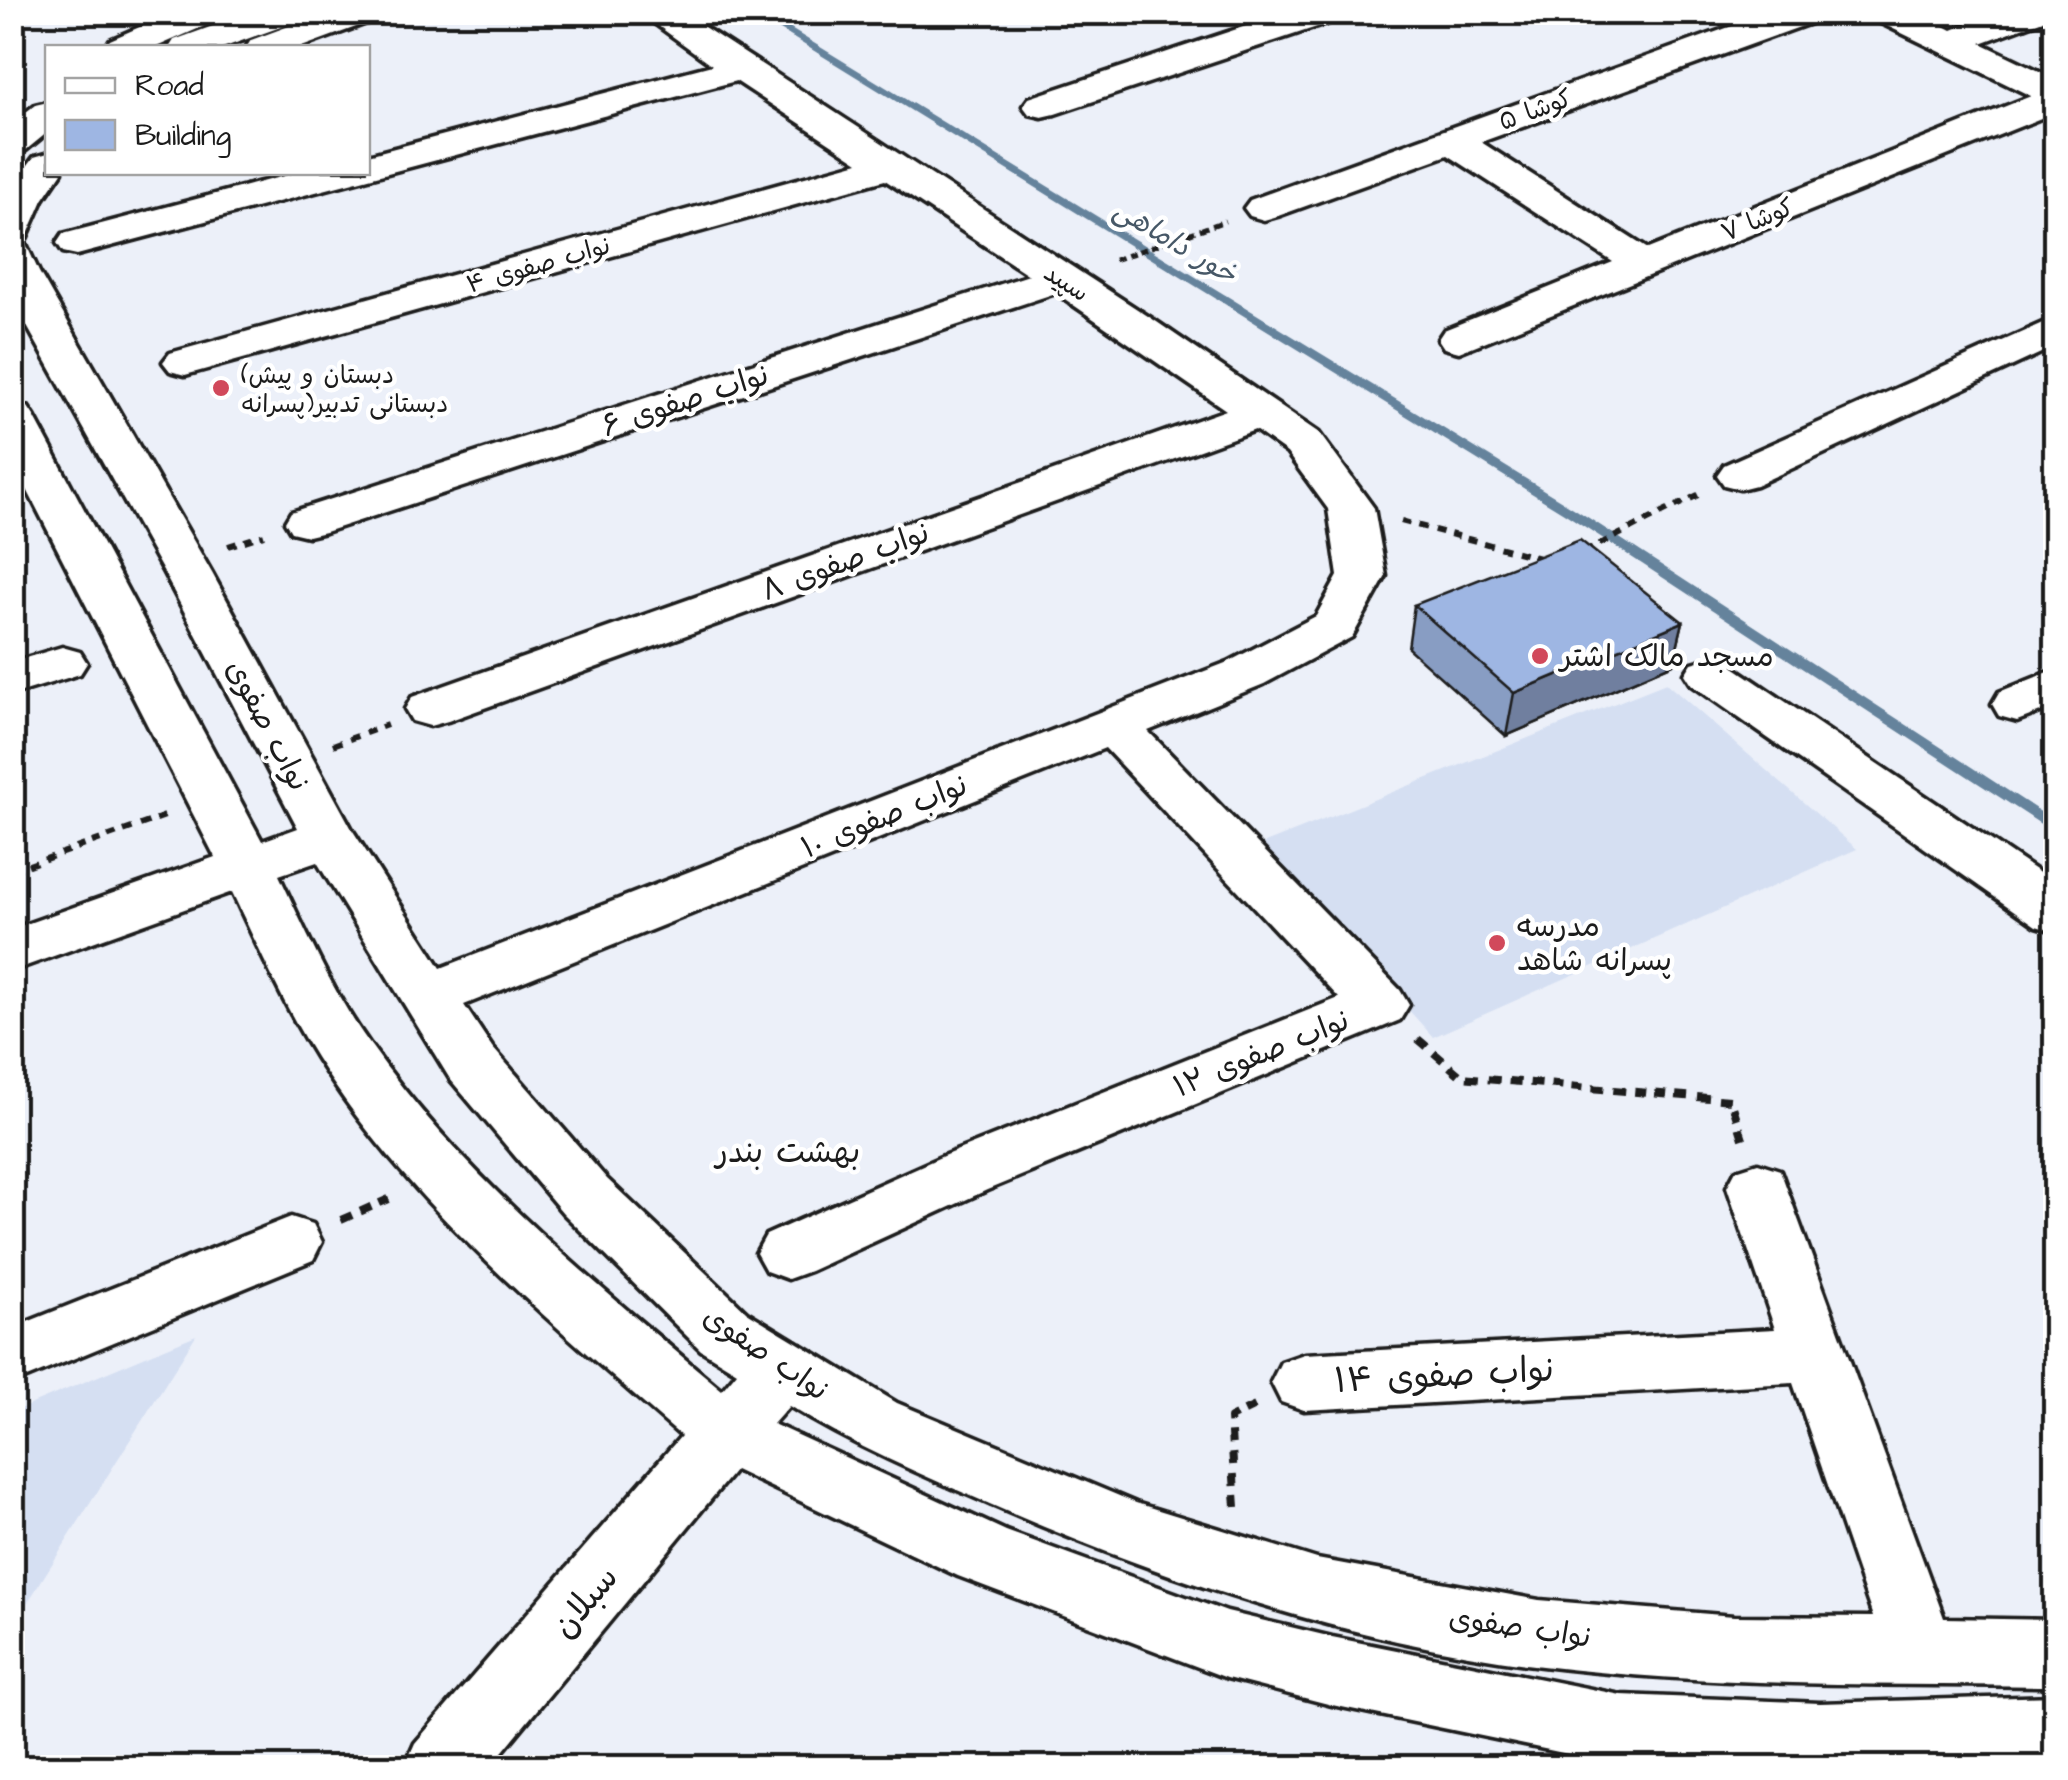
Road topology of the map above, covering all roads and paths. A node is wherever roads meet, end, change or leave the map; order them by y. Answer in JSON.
{"nodes":[{"id":1,"x":206,"y":12,"type":"edge"},
{"id":2,"x":287,"y":12,"type":"edge"},
{"id":3,"x":362,"y":12,"type":"edge"},
{"id":4,"x":656,"y":12,"type":"edge"},
{"id":5,"x":1325,"y":12,"type":"edge"},
{"id":6,"x":1806,"y":12,"type":"edge"},
{"id":7,"x":1888,"y":12,"type":"edge"},
{"id":8,"x":2030,"y":12,"type":"edge"},
{"id":9,"x":1272,"y":19,"type":"edge"},
{"id":10,"x":249,"y":28,"type":"edge"},
{"id":11,"x":1950,"y":43,"type":"junction"},
{"id":12,"x":129,"y":45,"type":"edge"},
{"id":13,"x":197,"y":45,"type":"edge"},
{"id":14,"x":738,"y":70,"type":"junction"},
{"id":15,"x":45,"y":80,"type":"edge"},
{"id":16,"x":12,"y":94,"type":"edge"},
{"id":17,"x":2056,"y":96,"type":"edge"},
{"id":18,"x":1042,"y":106,"type":"dead end"},
{"id":19,"x":45,"y":115,"type":"edge"},
{"id":20,"x":1450,"y":139,"type":"junction"},
{"id":21,"x":12,"y":142,"type":"edge"},
{"id":22,"x":370,"y":166,"type":"edge"},
{"id":23,"x":890,"y":166,"type":"junction"},
{"id":24,"x":45,"y":168,"type":"edge"},
{"id":25,"x":335,"y":175,"type":"edge"},
{"id":26,"x":1264,"y":208,"type":"joint"},
{"id":27,"x":12,"y":230,"type":"edge"},
{"id":28,"x":77,"y":243,"type":"dead end"},
{"id":29,"x":12,"y":254,"type":"edge"},
{"id":30,"x":1644,"y":264,"type":"junction"},
{"id":31,"x":1061,"y":278,"type":"junction"},
{"id":32,"x":2056,"y":330,"type":"edge"},
{"id":33,"x":1459,"y":338,"type":"dead end"},
{"id":34,"x":185,"y":362,"type":"dead end"},
{"id":35,"x":1260,"y":413,"type":"junction"},
{"id":36,"x":114,"y":440,"type":"junction"},
{"id":37,"x":21,"y":451,"type":"edge"},
{"id":38,"x":1740,"y":474,"type":"joint"},
{"id":39,"x":1351,"y":508,"type":"junction"},
{"id":40,"x":308,"y":522,"type":"joint"},
{"id":41,"x":1577,"y":556,"type":"edge"},
{"id":42,"x":181,"y":560,"type":"junction"},
{"id":43,"x":1561,"y":564,"type":"edge"},
{"id":44,"x":1334,"y":626,"type":"joint"},
{"id":45,"x":62,"y":663,"type":"dead end"},
{"id":46,"x":1710,"y":674,"type":"dead end"},
{"id":47,"x":12,"y":678,"type":"edge"},
{"id":48,"x":430,"y":709,"type":"dead end"},
{"id":49,"x":1113,"y":726,"type":"junction"},
{"id":50,"x":134,"y":827,"type":"dead end"},
{"id":51,"x":329,"y":837,"type":"junction"},
{"id":52,"x":246,"y":868,"type":"junction"},
{"id":53,"x":12,"y":870,"type":"edge"},
{"id":54,"x":2056,"y":912,"type":"edge"},
{"id":55,"x":12,"y":950,"type":"edge"},
{"id":56,"x":428,"y":996,"type":"junction"},
{"id":57,"x":1380,"y":1004,"type":"junction"},
{"id":58,"x":441,"y":1177,"type":"junction"},
{"id":59,"x":1758,"y":1187,"type":"joint"},
{"id":60,"x":291,"y":1242,"type":"joint"},
{"id":61,"x":788,"y":1253,"type":"dead end"},
{"id":62,"x":1817,"y":1354,"type":"junction"},
{"id":63,"x":12,"y":1357,"type":"edge"},
{"id":64,"x":780,"y":1369,"type":"junction"},
{"id":65,"x":1304,"y":1382,"type":"joint"},
{"id":66,"x":726,"y":1434,"type":"junction"},
{"id":67,"x":1239,"y":1568,"type":"junction"},
{"id":68,"x":1921,"y":1652,"type":"junction"},
{"id":69,"x":2040,"y":1654,"type":"edge"},
{"id":70,"x":2047,"y":1732,"type":"edge"},
{"id":71,"x":1625,"y":1749,"type":"edge"},
{"id":72,"x":441,"y":1768,"type":"edge"}],
"edges":[{"from":1,"to":12,"type":"street"},
{"from":2,"to":10,"type":"street"},
{"from":3,"to":10,"type":"street"},
{"from":4,"to":14,"type":"street","name":"سپید"},
{"from":5,"to":9,"type":"street"},
{"from":6,"to":20,"type":"street","name":"کوشا ۵"},
{"from":7,"to":11,"type":"street"},
{"from":8,"to":11,"type":"street"},
{"from":9,"to":18,"type":"street"},
{"from":10,"to":13,"type":"street"},
{"from":11,"to":17,"type":"street"},
{"from":14,"to":22,"type":"street"},
{"from":14,"to":23,"type":"street","name":"سپید"},
{"from":15,"to":16,"type":"street"},
{"from":17,"to":30,"type":"street","name":"کوشا ۷"},
{"from":19,"to":21,"type":"street"},
{"from":20,"to":26,"type":"street","name":"کوشا ۵"},
{"from":20,"to":30,"type":"street"},
{"from":23,"to":31,"type":"street","name":"سپید"},
{"from":23,"to":34,"type":"street","name":"نواب صفوی ۴"},
{"from":24,"to":27,"type":"street"},
{"from":25,"to":28,"type":"street"},
{"from":26,"to":31,"type":"path"},
{"from":29,"to":36,"type":"street","name":"نواب صفوی"},
{"from":30,"to":33,"type":"street","name":"کوشا ۷"},
{"from":31,"to":35,"type":"street","name":"سپید"},
{"from":31,"to":40,"type":"street","name":"نواب صفوی ۶"},
{"from":32,"to":38,"type":"street"},
{"from":35,"to":39,"type":"street","name":"سپید"},
{"from":35,"to":48,"type":"street","name":"نواب صفوی ۸"},
{"from":36,"to":37,"type":"street"},
{"from":36,"to":42,"type":"street","name":"نواب صفوی"},
{"from":37,"to":52,"type":"street"},
{"from":38,"to":41,"type":"path"},
{"from":39,"to":43,"type":"path"},
{"from":39,"to":44,"type":"street","name":"سپید"},
{"from":40,"to":42,"type":"path"},
{"from":42,"to":51,"type":"street","name":"نواب صفوی"},
{"from":44,"to":49,"type":"street","name":"نواب صفوی ۱۰"},
{"from":45,"to":47,"type":"street"},
{"from":46,"to":54,"type":"street"},
{"from":49,"to":56,"type":"street","name":"نواب صفوی ۱۰"},
{"from":49,"to":57,"type":"street","name":"نواب صفوی ۱۲"},
{"from":50,"to":53,"type":"path"},
{"from":51,"to":52,"type":"street"},
{"from":51,"to":56,"type":"street","name":"نواب صفوی"},
{"from":52,"to":55,"type":"street"},
{"from":52,"to":58,"type":"street"},
{"from":56,"to":64,"type":"street","name":"نواب صفوی"},
{"from":57,"to":59,"type":"path"},
{"from":57,"to":61,"type":"street","name":"نواب صفوی ۱۲"},
{"from":58,"to":60,"type":"path"},
{"from":58,"to":66,"type":"street"},
{"from":59,"to":62,"type":"street"},
{"from":60,"to":63,"type":"street"},
{"from":62,"to":65,"type":"street","name":"نواب صفوی ۱۴"},
{"from":62,"to":68,"type":"street"},
{"from":64,"to":66,"type":"street","name":"سبلان"},
{"from":64,"to":67,"type":"street","name":"نواب صفوی"},
{"from":65,"to":67,"type":"path","name":"نواب صفوی ۱۴"},
{"from":66,"to":71,"type":"street"},
{"from":66,"to":72,"type":"street","name":"سبلان"},
{"from":67,"to":68,"type":"street","name":"نواب صفوی"},
{"from":68,"to":69,"type":"street","name":"نواب صفوی"},
{"from":69,"to":70,"type":"street"},
{"from":70,"to":71,"type":"street"}]}
